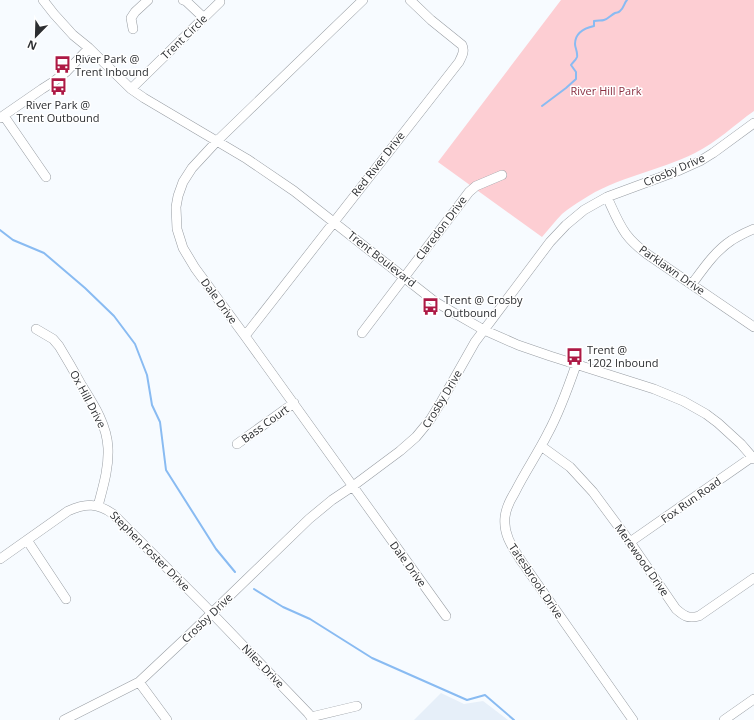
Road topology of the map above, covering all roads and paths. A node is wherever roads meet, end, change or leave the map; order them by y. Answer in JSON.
{"nodes":[{"id":1,"x":43,"y":0,"type":"edge"},
{"id":2,"x":148,"y":0,"type":"edge"},
{"id":3,"x":183,"y":0,"type":"edge"},
{"id":4,"x":363,"y":0,"type":"edge"},
{"id":5,"x":410,"y":0,"type":"edge"},
{"id":6,"x":220,"y":2,"type":"dead end"},
{"id":7,"x":204,"y":18,"type":"junction"},
{"id":8,"x":133,"y":29,"type":"dead end"},
{"id":9,"x":89,"y":48,"type":"junction"},
{"id":10,"x":131,"y":89,"type":"junction"},
{"id":11,"x":2,"y":117,"type":"edge"},
{"id":12,"x":754,"y":123,"type":"edge"},
{"id":13,"x":217,"y":141,"type":"junction"},
{"id":14,"x":502,"y":175,"type":"dead end"},
{"id":15,"x":46,"y":177,"type":"dead end"},
{"id":16,"x":607,"y":197,"type":"junction"},
{"id":17,"x":333,"y":222,"type":"junction"},
{"id":18,"x":754,"y":229,"type":"edge"},
{"id":19,"x":404,"y":277,"type":"junction"},
{"id":20,"x":692,"y":284,"type":"junction"},
{"id":21,"x":754,"y":327,"type":"edge"},
{"id":22,"x":36,"y":329,"type":"dead end"},
{"id":23,"x":484,"y":330,"type":"junction"},
{"id":24,"x":362,"y":333,"type":"dead end"},
{"id":25,"x":245,"y":336,"type":"junction"},
{"id":26,"x":576,"y":365,"type":"junction"},
{"id":27,"x":294,"y":403,"type":"junction"},
{"id":28,"x":237,"y":444,"type":"dead end"},
{"id":29,"x":541,"y":446,"type":"junction"},
{"id":30,"x":753,"y":458,"type":"edge"},
{"id":31,"x":353,"y":486,"type":"junction"},
{"id":32,"x":98,"y":506,"type":"junction"},
{"id":33,"x":27,"y":540,"type":"junction"},
{"id":34,"x":630,"y":542,"type":"junction"},
{"id":35,"x":0,"y":559,"type":"edge"},
{"id":36,"x":754,"y":578,"type":"edge"},
{"id":37,"x":66,"y":599,"type":"dead end"},
{"id":38,"x":211,"y":613,"type":"junction"},
{"id":39,"x":446,"y":616,"type":"dead end"},
{"id":40,"x":139,"y":682,"type":"junction"},
{"id":41,"x":754,"y":699,"type":"edge"},
{"id":42,"x":357,"y":706,"type":"dead end"},
{"id":43,"x":311,"y":719,"type":"edge"},
{"id":44,"x":64,"y":720,"type":"edge"},
{"id":45,"x":167,"y":720,"type":"edge"},
{"id":46,"x":633,"y":720,"type":"edge"},
{"id":47,"x":724,"y":720,"type":"edge"}],
"edges":[{"from":1,"to":9,"type":"street","name":"Trent Boulevard"},
{"from":2,"to":8,"type":"street"},
{"from":3,"to":7,"type":"street"},
{"from":4,"to":13,"type":"street","name":"Dale Drive"},
{"from":5,"to":17,"type":"street","name":"Red River Drive"},
{"from":6,"to":7,"type":"street","name":"Trent Circle"},
{"from":7,"to":10,"type":"street","name":"Trent Circle"},
{"from":9,"to":10,"type":"street","name":"Trent Boulevard"},
{"from":9,"to":11,"type":"street"},
{"from":10,"to":13,"type":"street","name":"Trent Boulevard"},
{"from":11,"to":15,"type":"street"},
{"from":12,"to":16,"type":"street","name":"Crosby Drive"},
{"from":13,"to":17,"type":"street","name":"Trent Boulevard"},
{"from":13,"to":25,"type":"street","name":"Dale Drive"},
{"from":14,"to":19,"type":"street","name":"Claredon Drive"},
{"from":16,"to":20,"type":"street","name":"Parklawn Drive"},
{"from":16,"to":23,"type":"street","name":"Crosby Drive"},
{"from":17,"to":19,"type":"street","name":"Trent Boulevard"},
{"from":17,"to":25,"type":"street","name":"Red River Drive"},
{"from":18,"to":20,"type":"street"},
{"from":19,"to":23,"type":"street","name":"Trent Boulevard"},
{"from":19,"to":24,"type":"street","name":"Claredon Drive"},
{"from":20,"to":21,"type":"street","name":"Parklawn Drive"},
{"from":22,"to":32,"type":"street","name":"Ox Hill Drive"},
{"from":23,"to":26,"type":"street","name":"Trent Boulevard"},
{"from":23,"to":31,"type":"street","name":"Crosby Drive"},
{"from":25,"to":27,"type":"street","name":"Dale Drive"},
{"from":26,"to":29,"type":"street","name":"Tatesbrook Drive"},
{"from":26,"to":30,"type":"street","name":"Trent Boulevard"},
{"from":27,"to":28,"type":"street","name":"Bass Court"},
{"from":27,"to":31,"type":"street","name":"Dale Drive"},
{"from":29,"to":34,"type":"street","name":"Merewood Drive"},
{"from":29,"to":46,"type":"street","name":"Tatesbrook Drive"},
{"from":30,"to":34,"type":"street","name":"Fox Run Road"},
{"from":31,"to":38,"type":"street","name":"Crosby Drive"},
{"from":31,"to":39,"type":"street","name":"Dale Drive"},
{"from":32,"to":33,"type":"street","name":"Stephen Foster Drive"},
{"from":32,"to":38,"type":"street","name":"Stephen Foster Drive"},
{"from":33,"to":35,"type":"street","name":"Stephen Foster Drive"},
{"from":33,"to":37,"type":"street"},
{"from":34,"to":36,"type":"street","name":"Merewood Drive"},
{"from":38,"to":40,"type":"street","name":"Crosby Drive"},
{"from":38,"to":43,"type":"street","name":"Niles Drive"},
{"from":40,"to":44,"type":"street","name":"Crosby Drive"},
{"from":40,"to":45,"type":"street"},
{"from":41,"to":47,"type":"street"},
{"from":42,"to":43,"type":"street"}]}
